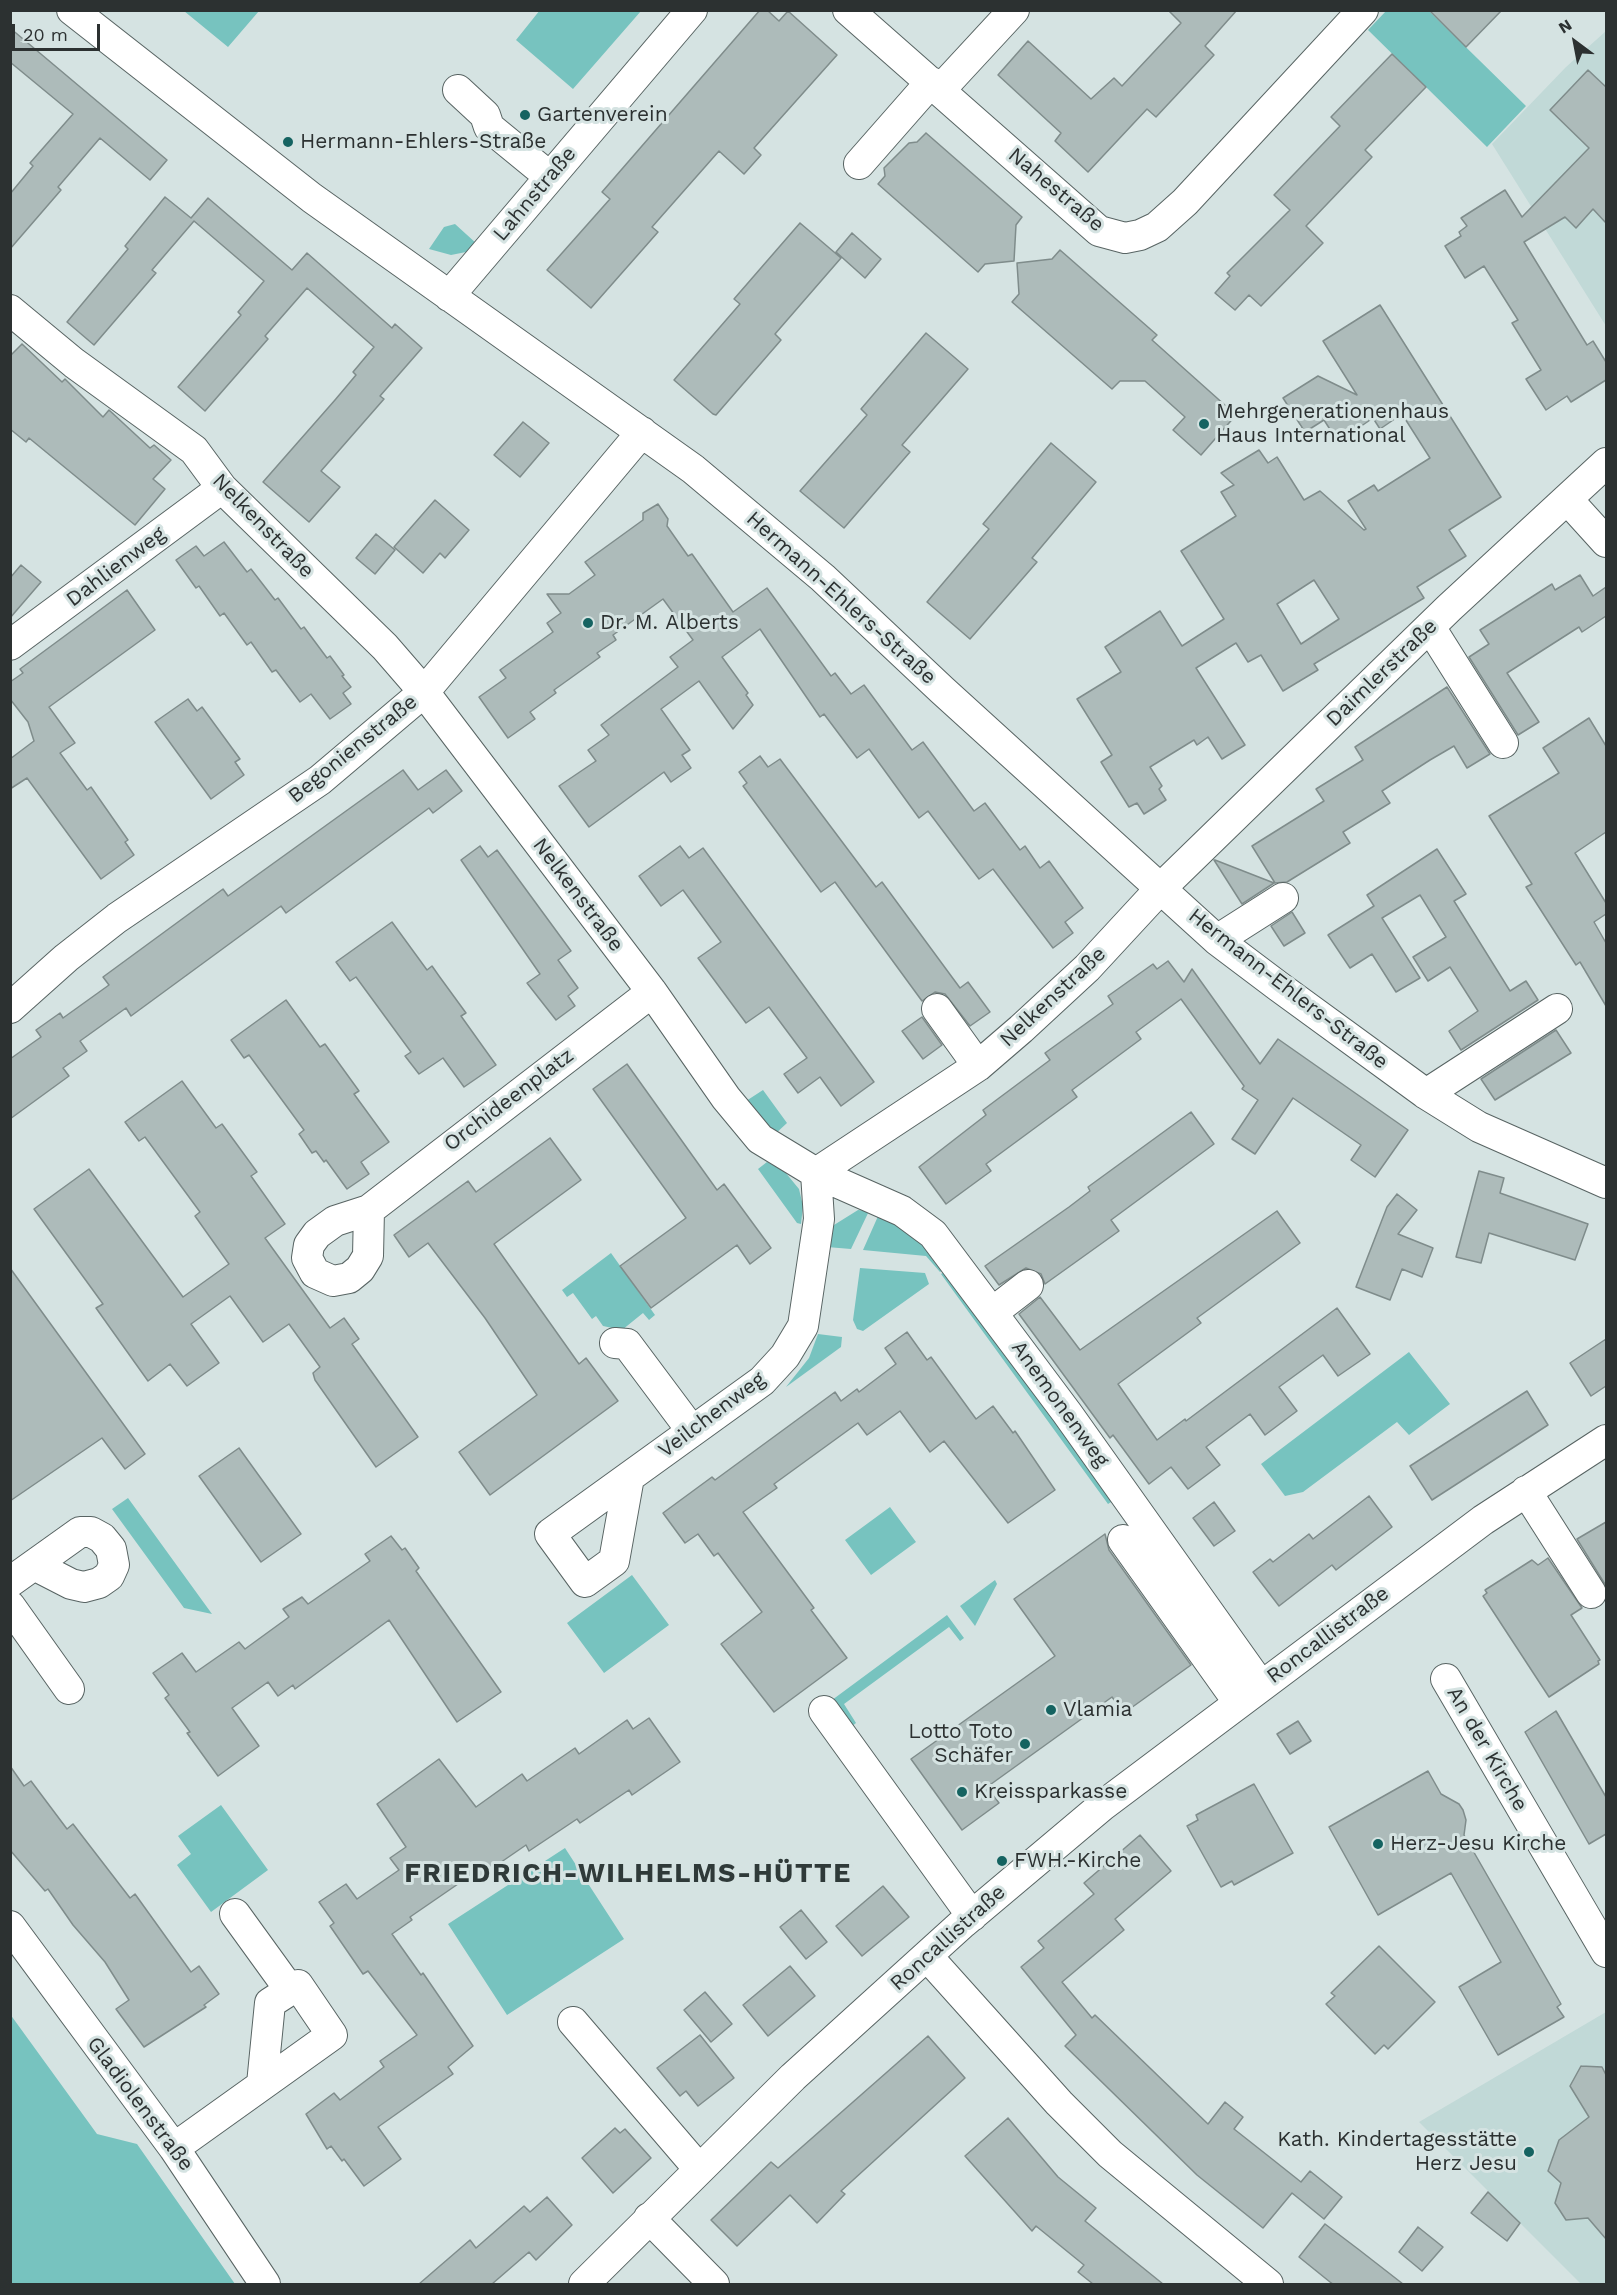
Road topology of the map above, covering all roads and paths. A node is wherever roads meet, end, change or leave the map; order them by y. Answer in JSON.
{"nodes":[{"id":1,"x":72,"y":10,"type":"edge"},
{"id":2,"x":692,"y":10,"type":"edge"},
{"id":3,"x":848,"y":10,"type":"edge"},
{"id":4,"x":1014,"y":10,"type":"edge"},
{"id":5,"x":1363,"y":10,"type":"edge"},
{"id":6,"x":935,"y":86,"type":"junction"},
{"id":7,"x":458,"y":90,"type":"dead end"},
{"id":8,"x":859,"y":164,"type":"dead end"},
{"id":9,"x":550,"y":177,"type":"junction"},
{"id":10,"x":449,"y":296,"type":"junction"},
{"id":11,"x":10,"y":310,"type":"edge"},
{"id":12,"x":642,"y":432,"type":"junction"},
{"id":13,"x":1606,"y":463,"type":"edge"},
{"id":14,"x":222,"y":488,"type":"junction"},
{"id":15,"x":1567,"y":499,"type":"junction"},
{"id":16,"x":1606,"y":542,"type":"edge"},
{"id":17,"x":1430,"y":627,"type":"junction"},
{"id":18,"x":10,"y":645,"type":"edge"},
{"id":19,"x":424,"y":692,"type":"junction"},
{"id":20,"x":1503,"y":743,"type":"dead end"},
{"id":21,"x":1161,"y":888,"type":"junction"},
{"id":22,"x":1283,"y":898,"type":"dead end"},
{"id":23,"x":1217,"y":940,"type":"junction"},
{"id":24,"x":652,"y":992,"type":"junction"},
{"id":25,"x":10,"y":1008,"type":"edge"},
{"id":26,"x":937,"y":1009,"type":"dead end"},
{"id":27,"x":1557,"y":1009,"type":"dead end"},
{"id":28,"x":978,"y":1066,"type":"junction"},
{"id":29,"x":1426,"y":1094,"type":"junction"},
{"id":30,"x":816,"y":1173,"type":"junction"},
{"id":31,"x":1606,"y":1183,"type":"edge"},
{"id":32,"x":369,"y":1210,"type":"dead end"},
{"id":33,"x":1028,"y":1285,"type":"dead end"},
{"id":34,"x":993,"y":1312,"type":"junction"},
{"id":35,"x":615,"y":1342,"type":"dead end"},
{"id":36,"x":692,"y":1431,"type":"junction"},
{"id":37,"x":1606,"y":1440,"type":"edge"},
{"id":38,"x":629,"y":1477,"type":"dead end"},
{"id":39,"x":1527,"y":1491,"type":"junction"},
{"id":40,"x":1123,"y":1540,"type":"dead end"},
{"id":41,"x":1591,"y":1593,"type":"dead end"},
{"id":42,"x":10,"y":1606,"type":"edge"},
{"id":43,"x":1446,"y":1679,"type":"dead end"},
{"id":44,"x":69,"y":1689,"type":"dead end"},
{"id":45,"x":1250,"y":1694,"type":"junction"},
{"id":46,"x":824,"y":1711,"type":"dead end"},
{"id":47,"x":235,"y":1914,"type":"dead end"},
{"id":48,"x":972,"y":1916,"type":"junction"},
{"id":49,"x":10,"y":1926,"type":"edge"},
{"id":50,"x":1605,"y":1945,"type":"edge"},
{"id":51,"x":927,"y":1956,"type":"junction"},
{"id":52,"x":290,"y":1990,"type":"junction"},
{"id":53,"x":573,"y":2022,"type":"dead end"},
{"id":54,"x":262,"y":2084,"type":"junction"},
{"id":55,"x":174,"y":2148,"type":"junction"},
{"id":56,"x":699,"y":2169,"type":"junction"},
{"id":57,"x":649,"y":2218,"type":"junction"},
{"id":58,"x":265,"y":2284,"type":"edge"},
{"id":59,"x":584,"y":2284,"type":"edge"},
{"id":60,"x":714,"y":2284,"type":"edge"},
{"id":61,"x":1268,"y":2284,"type":"edge"}],
"edges":[{"from":1,"to":10,"type":"street","name":"Hermann-Ehlers-Straße"},
{"from":2,"to":9,"type":"street","name":"Lahnstraße"},
{"from":3,"to":6,"type":"street","name":"Nahestraße"},
{"from":4,"to":6,"type":"street"},
{"from":5,"to":6,"type":"street","name":"Nahestraße"},
{"from":6,"to":8,"type":"street"},
{"from":7,"to":9,"type":"street"},
{"from":9,"to":10,"type":"street","name":"Lahnstraße"},
{"from":10,"to":12,"type":"street","name":"Hermann-Ehlers-Straße"},
{"from":11,"to":14,"type":"street","name":"Nelkenstraße"},
{"from":12,"to":19,"type":"street","name":"Begonienstraße"},
{"from":12,"to":21,"type":"street","name":"Hermann-Ehlers-Straße"},
{"from":13,"to":15,"type":"street","name":"Daimlerstraße"},
{"from":14,"to":18,"type":"street","name":"Dahlienweg"},
{"from":14,"to":19,"type":"street","name":"Nelkenstraße"},
{"from":15,"to":16,"type":"street"},
{"from":15,"to":17,"type":"street","name":"Daimlerstraße"},
{"from":17,"to":20,"type":"street"},
{"from":17,"to":21,"type":"street","name":"Daimlerstraße"},
{"from":19,"to":24,"type":"street","name":"Nelkenstraße"},
{"from":19,"to":25,"type":"street","name":"Begonienstraße"},
{"from":21,"to":23,"type":"street","name":"Hermann-Ehlers-Straße"},
{"from":21,"to":28,"type":"street","name":"Nelkenstraße"},
{"from":22,"to":23,"type":"street"},
{"from":23,"to":29,"type":"street","name":"Hermann-Ehlers-Straße"},
{"from":24,"to":30,"type":"street","name":"Nelkenstraße"},
{"from":24,"to":32,"type":"street","name":"Orchideenplatz"},
{"from":26,"to":28,"type":"street"},
{"from":27,"to":29,"type":"street"},
{"from":28,"to":30,"type":"street","name":"Nelkenstraße"},
{"from":29,"to":31,"type":"street","name":"Hermann-Ehlers-Straße"},
{"from":30,"to":34,"type":"street","name":"Anemonenweg"},
{"from":30,"to":36,"type":"street","name":"Veilchenweg"},
{"from":33,"to":34,"type":"street"},
{"from":34,"to":45,"type":"street","name":"Anemonenweg"},
{"from":35,"to":36,"type":"street"},
{"from":36,"to":38,"type":"street","name":"Veilchenweg"},
{"from":37,"to":39,"type":"street","name":"Roncallistraße"},
{"from":39,"to":41,"type":"street"},
{"from":39,"to":45,"type":"street","name":"Roncallistraße"},
{"from":40,"to":45,"type":"street"},
{"from":42,"to":44,"type":"street"},
{"from":43,"to":50,"type":"street","name":"An der Kirche"},
{"from":45,"to":48,"type":"street","name":"Roncallistraße"},
{"from":46,"to":48,"type":"street"},
{"from":47,"to":52,"type":"street"},
{"from":48,"to":51,"type":"street","name":"Roncallistraße"},
{"from":49,"to":55,"type":"street","name":"Gladiolenstraße"},
{"from":51,"to":56,"type":"street","name":"Roncallistraße"},
{"from":51,"to":61,"type":"street"},
{"from":52,"to":54,"type":"street"},
{"from":52,"to":54,"type":"street"},
{"from":53,"to":56,"type":"street"},
{"from":54,"to":55,"type":"street"},
{"from":55,"to":58,"type":"street","name":"Gladiolenstraße"},
{"from":56,"to":57,"type":"street","name":"Roncallistraße"},
{"from":57,"to":59,"type":"street","name":"Roncallistraße"},
{"from":57,"to":60,"type":"street"}]}
